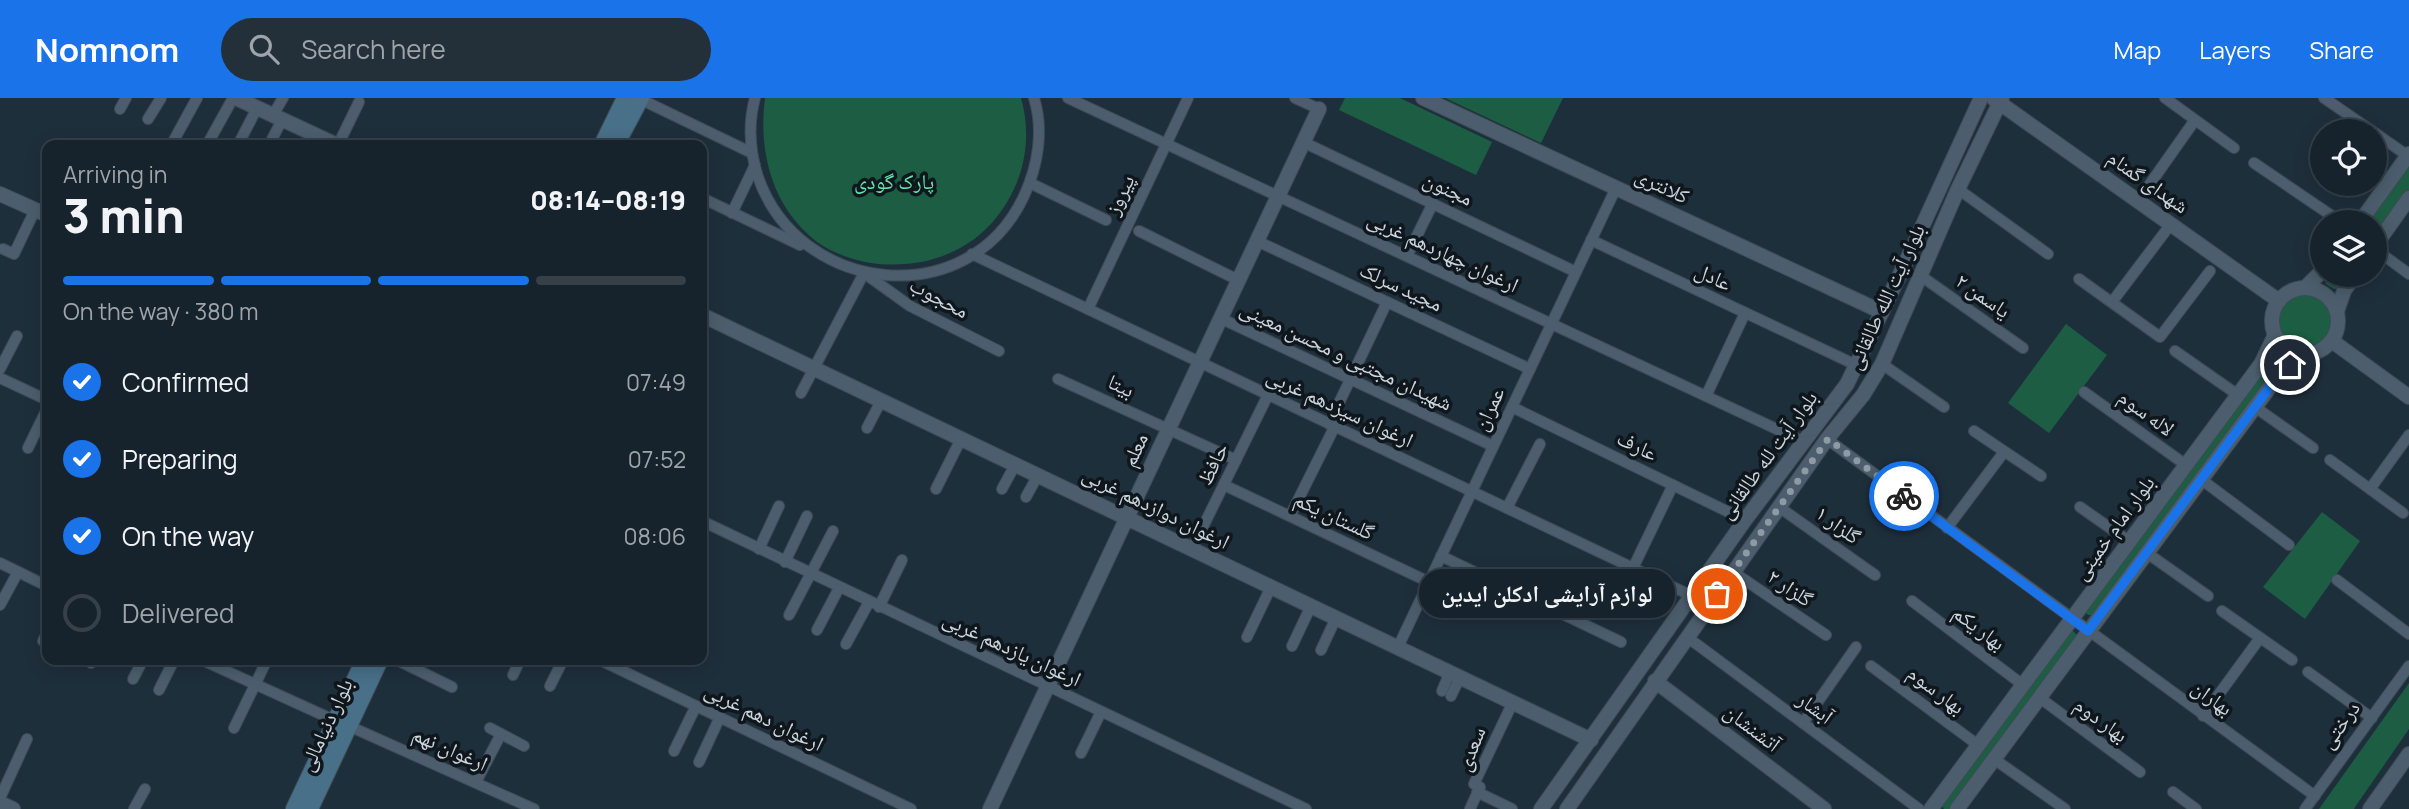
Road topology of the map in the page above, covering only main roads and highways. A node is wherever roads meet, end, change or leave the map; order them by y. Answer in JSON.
{"nodes":[{"id":1,"x":635,"y":98,"type":"edge"},
{"id":2,"x":606,"y":140,"type":"edge"},
{"id":3,"x":618,"y":140,"type":"edge"},
{"id":4,"x":362,"y":665,"type":"edge"},
{"id":5,"x":377,"y":665,"type":"edge"},
{"id":6,"x":342,"y":723,"type":"junction"},
{"id":7,"x":294,"y":809,"type":"edge"},
{"id":8,"x":310,"y":809,"type":"edge"}],
"edges":[{"from":1,"to":2,"type":"main road"},
{"from":1,"to":3,"type":"main road"},
{"from":4,"to":6,"type":"main road","name":"بلوار دنیامالی"},
{"from":5,"to":6,"type":"main road","name":"بلوار دنیامالی"},
{"from":6,"to":7,"type":"main road","name":"بلوار دنیامالی"},
{"from":6,"to":8,"type":"main road","name":"بلوار دنیامالی"}]}
